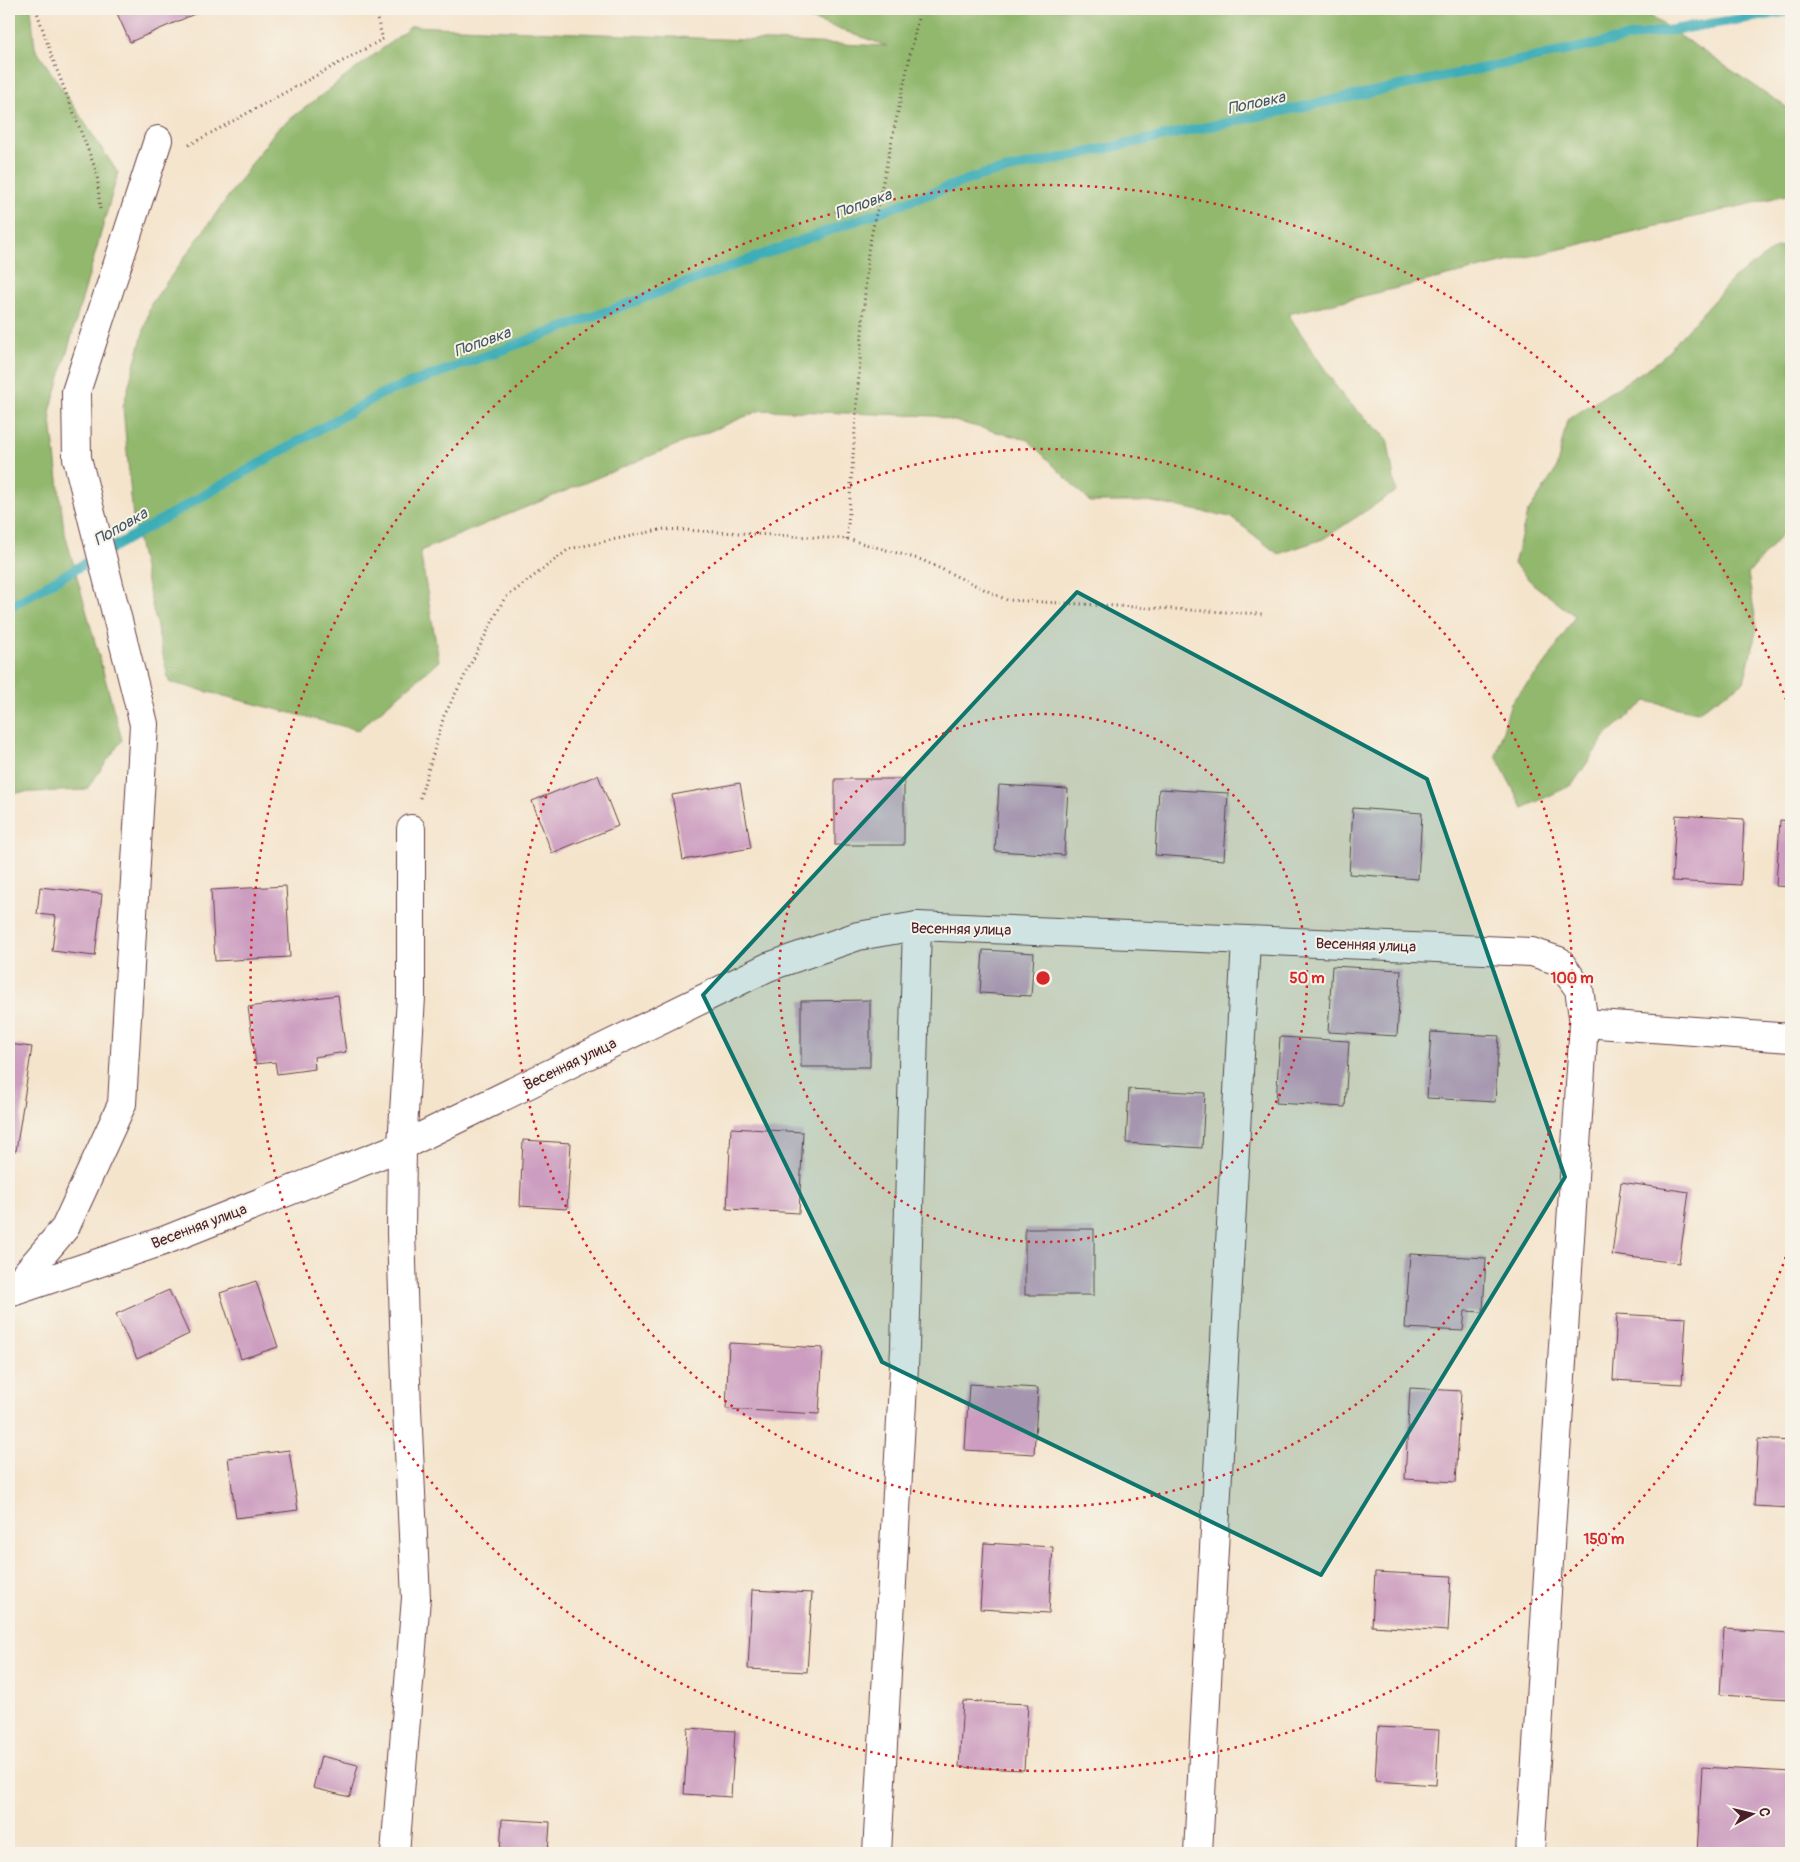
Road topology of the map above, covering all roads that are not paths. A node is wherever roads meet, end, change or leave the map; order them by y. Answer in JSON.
{"nodes":[{"id":1,"x":158,"y":140,"type":"dead end"},
{"id":2,"x":411,"y":829,"type":"road end"},
{"id":3,"x":917,"y":926,"type":"junction"},
{"id":4,"x":1246,"y":940,"type":"junction"},
{"id":5,"x":1584,"y":1023,"type":"junction"},
{"id":6,"x":1791,"y":1038,"type":"edge"},
{"id":7,"x":402,"y":1146,"type":"junction"},
{"id":8,"x":10,"y":1292,"type":"edge"},
{"id":9,"x":395,"y":1853,"type":"edge"},
{"id":10,"x":877,"y":1853,"type":"edge"},
{"id":11,"x":1198,"y":1853,"type":"edge"},
{"id":12,"x":1530,"y":1853,"type":"edge"}],
"edges":[{"from":1,"to":8,"type":"street"},
{"from":2,"to":7,"type":"street"},
{"from":3,"to":4,"type":"street","name":"Весенняя улица"},
{"from":3,"to":7,"type":"street","name":"Весенняя улица"},
{"from":3,"to":10,"type":"street"},
{"from":4,"to":5,"type":"street","name":"Весенняя улица"},
{"from":4,"to":11,"type":"street"},
{"from":5,"to":6,"type":"street"},
{"from":5,"to":12,"type":"street","name":"Весенняя улица"},
{"from":7,"to":8,"type":"street","name":"Весенняя улица"},
{"from":7,"to":9,"type":"street"}]}
